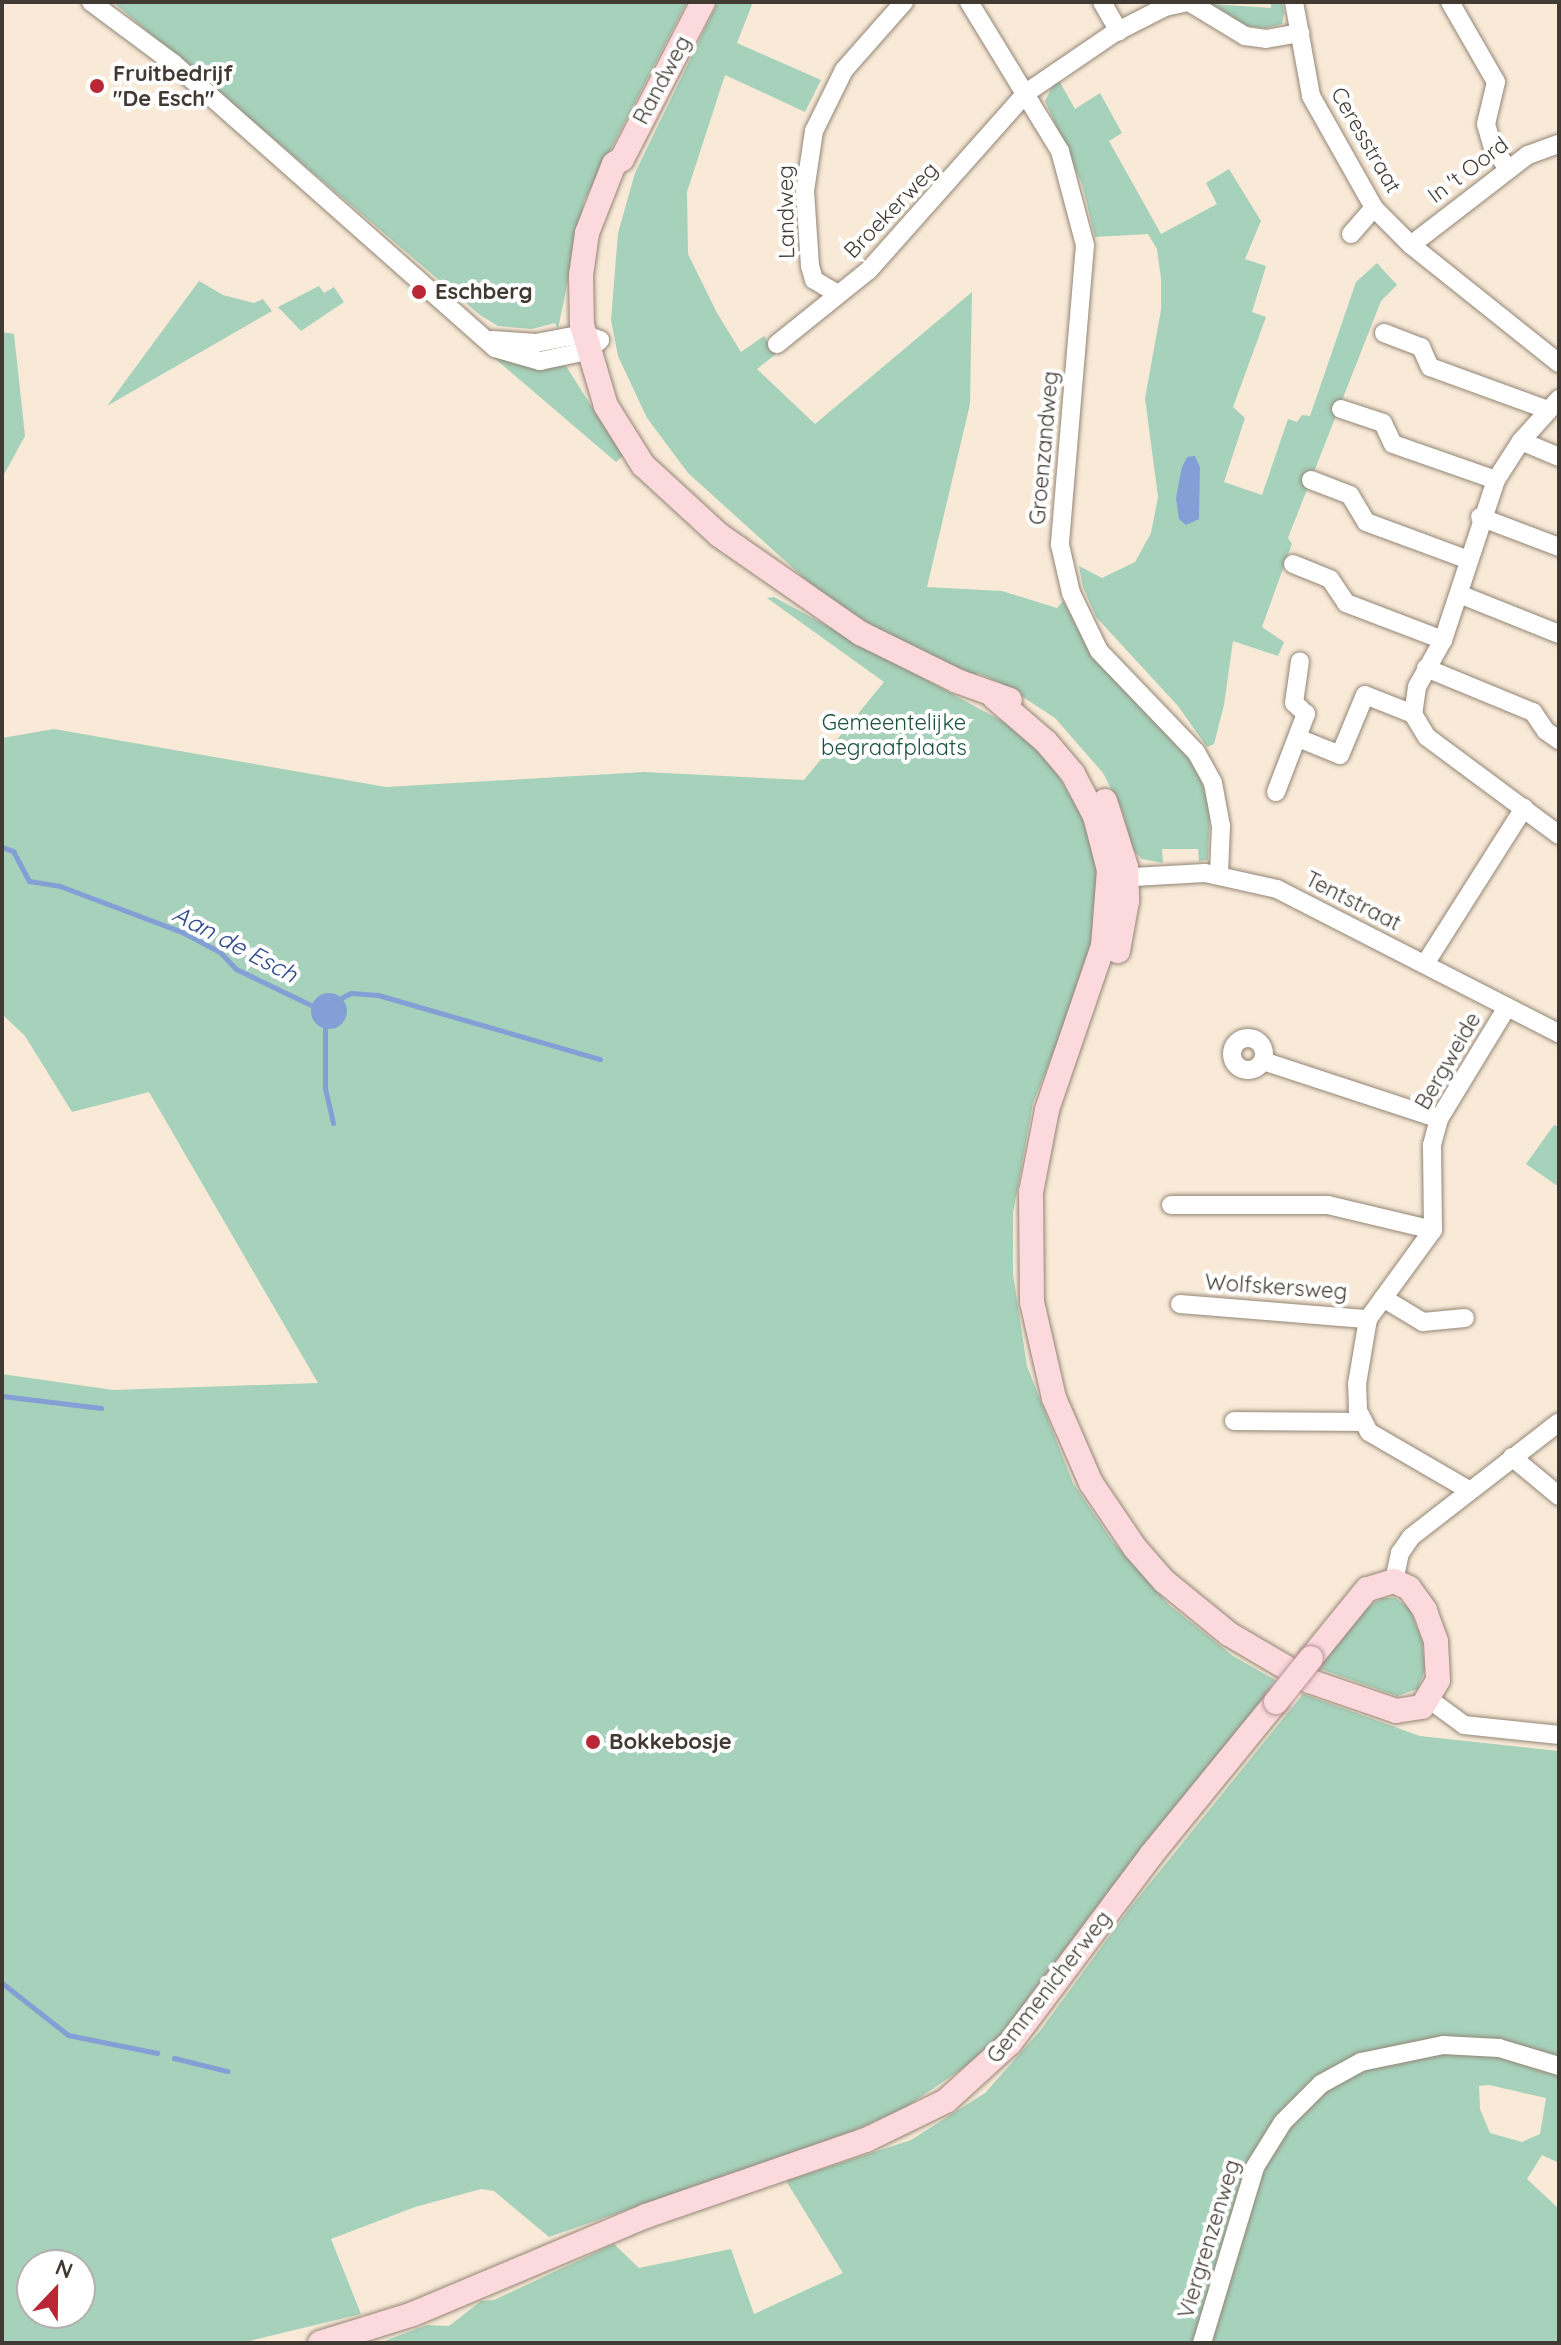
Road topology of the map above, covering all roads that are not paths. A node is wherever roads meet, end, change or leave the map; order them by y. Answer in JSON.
{"nodes":[{"id":1,"x":91,"y":2,"type":"edge"},
{"id":2,"x":703,"y":2,"type":"edge"},
{"id":3,"x":904,"y":2,"type":"edge"},
{"id":4,"x":969,"y":2,"type":"edge"},
{"id":5,"x":1102,"y":2,"type":"edge"},
{"id":6,"x":1294,"y":2,"type":"edge"},
{"id":7,"x":1450,"y":2,"type":"edge"},
{"id":8,"x":1197,"y":3,"type":"edge"},
{"id":9,"x":1119,"y":31,"type":"junction"},
{"id":10,"x":1300,"y":33,"type":"junction"},
{"id":11,"x":1026,"y":93,"type":"junction"},
{"id":12,"x":1559,"y":144,"type":"edge"},
{"id":13,"x":1508,"y":169,"type":"junction"},
{"id":14,"x":1374,"y":208,"type":"junction"},
{"id":15,"x":1351,"y":234,"type":"dead end"},
{"id":16,"x":1411,"y":245,"type":"junction"},
{"id":17,"x":836,"y":293,"type":"junction"},
{"id":18,"x":1384,"y":333,"type":"dead end"},
{"id":19,"x":590,"y":342,"type":"junction"},
{"id":20,"x":777,"y":344,"type":"dead end"},
{"id":21,"x":1559,"y":363,"type":"edge"},
{"id":22,"x":1554,"y":404,"type":"edge"},
{"id":23,"x":1341,"y":409,"type":"dead end"},
{"id":24,"x":1521,"y":441,"type":"junction"},
{"id":25,"x":1559,"y":457,"type":"edge"},
{"id":26,"x":1311,"y":480,"type":"dead end"},
{"id":27,"x":1496,"y":480,"type":"junction"},
{"id":28,"x":1480,"y":517,"type":"junction"},
{"id":29,"x":1559,"y":547,"type":"edge"},
{"id":30,"x":1469,"y":560,"type":"junction"},
{"id":31,"x":1293,"y":564,"type":"dead end"},
{"id":32,"x":1459,"y":594,"type":"junction"},
{"id":33,"x":1559,"y":634,"type":"edge"},
{"id":34,"x":1443,"y":640,"type":"junction"},
{"id":35,"x":1300,"y":661,"type":"dead end"},
{"id":36,"x":1426,"y":668,"type":"junction"},
{"id":37,"x":1413,"y":714,"type":"junction"},
{"id":38,"x":1298,"y":738,"type":"junction"},
{"id":39,"x":1559,"y":740,"type":"edge"},
{"id":40,"x":1276,"y":792,"type":"dead end"},
{"id":41,"x":1524,"y":808,"type":"junction"},
{"id":42,"x":1559,"y":835,"type":"edge"},
{"id":43,"x":1219,"y":874,"type":"junction"},
{"id":44,"x":1118,"y":878,"type":"junction"},
{"id":45,"x":1425,"y":964,"type":"junction"},
{"id":46,"x":1507,"y":1007,"type":"junction"},
{"id":47,"x":1559,"y":1033,"type":"edge"},
{"id":48,"x":1263,"y":1061,"type":"dead end"},
{"id":49,"x":1439,"y":1119,"type":"junction"},
{"id":50,"x":1171,"y":1205,"type":"dead end"},
{"id":51,"x":1433,"y":1230,"type":"junction"},
{"id":52,"x":1383,"y":1298,"type":"junction"},
{"id":53,"x":1180,"y":1304,"type":"dead end"},
{"id":54,"x":1465,"y":1318,"type":"dead end"},
{"id":55,"x":1368,"y":1319,"type":"junction"},
{"id":56,"x":1234,"y":1421,"type":"dead end"},
{"id":57,"x":1362,"y":1422,"type":"junction"},
{"id":58,"x":1559,"y":1422,"type":"edge"},
{"id":59,"x":1512,"y":1457,"type":"junction"},
{"id":60,"x":1467,"y":1489,"type":"junction"},
{"id":61,"x":1559,"y":1496,"type":"edge"},
{"id":62,"x":1394,"y":1581,"type":"junction"},
{"id":63,"x":1430,"y":1700,"type":"junction"},
{"id":64,"x":1559,"y":1735,"type":"edge"},
{"id":65,"x":1559,"y":2066,"type":"edge"},
{"id":66,"x":320,"y":2343,"type":"edge"},
{"id":67,"x":1202,"y":2343,"type":"edge"}],
"edges":[{"from":1,"to":19,"type":"street"},
{"from":2,"to":19,"type":"main road","name":"Randweg"},
{"from":3,"to":17,"type":"street","name":"Landweg"},
{"from":4,"to":11,"type":"street","name":"Groenzandweg"},
{"from":5,"to":9,"type":"street"},
{"from":6,"to":10,"type":"street","name":"Ceresstraat"},
{"from":7,"to":13,"type":"street"},
{"from":8,"to":9,"type":"street","name":"Broekerweg"},
{"from":8,"to":10,"type":"street"},
{"from":9,"to":11,"type":"street","name":"Broekerweg"},
{"from":10,"to":14,"type":"street","name":"Ceresstraat"},
{"from":11,"to":17,"type":"street","name":"Broekerweg"},
{"from":11,"to":43,"type":"street","name":"Groenzandweg"},
{"from":12,"to":13,"type":"street","name":"In 't Oord"},
{"from":13,"to":16,"type":"street","name":"In 't Oord"},
{"from":14,"to":15,"type":"street"},
{"from":14,"to":16,"type":"street","name":"Ceresstraat"},
{"from":16,"to":21,"type":"street","name":"Ceresstraat"},
{"from":17,"to":20,"type":"street","name":"Broekerweg"},
{"from":18,"to":22,"type":"street"},
{"from":19,"to":44,"type":"main road","name":"Randweg"},
{"from":22,"to":24,"type":"street"},
{"from":23,"to":27,"type":"street"},
{"from":24,"to":25,"type":"street"},
{"from":24,"to":27,"type":"street"},
{"from":26,"to":30,"type":"street"},
{"from":27,"to":28,"type":"street"},
{"from":28,"to":29,"type":"street"},
{"from":28,"to":30,"type":"street"},
{"from":30,"to":32,"type":"street"},
{"from":31,"to":34,"type":"street"},
{"from":32,"to":33,"type":"street"},
{"from":32,"to":34,"type":"street"},
{"from":34,"to":36,"type":"street"},
{"from":35,"to":38,"type":"street"},
{"from":36,"to":37,"type":"street"},
{"from":36,"to":39,"type":"street"},
{"from":37,"to":38,"type":"street"},
{"from":37,"to":41,"type":"street"},
{"from":38,"to":40,"type":"street"},
{"from":41,"to":42,"type":"street"},
{"from":41,"to":45,"type":"street"},
{"from":43,"to":44,"type":"street","name":"Tentstraat"},
{"from":43,"to":45,"type":"street","name":"Tentstraat"},
{"from":44,"to":63,"type":"main road","name":"Randweg"},
{"from":45,"to":46,"type":"street","name":"Tentstraat"},
{"from":46,"to":47,"type":"street","name":"Tentstraat"},
{"from":46,"to":49,"type":"street","name":"Bergweide"},
{"from":48,"to":49,"type":"street"},
{"from":49,"to":51,"type":"street","name":"Bergweide"},
{"from":50,"to":51,"type":"street"},
{"from":51,"to":52,"type":"street"},
{"from":52,"to":54,"type":"street"},
{"from":52,"to":55,"type":"street"},
{"from":53,"to":55,"type":"street","name":"Wolfskersweg"},
{"from":55,"to":57,"type":"street"},
{"from":56,"to":57,"type":"street"},
{"from":57,"to":60,"type":"street"},
{"from":58,"to":59,"type":"street"},
{"from":59,"to":60,"type":"street"},
{"from":59,"to":61,"type":"street"},
{"from":60,"to":62,"type":"street"},
{"from":62,"to":63,"type":"main road"},
{"from":62,"to":66,"type":"main road","name":"Gemmenicherweg","bridge":true},
{"from":63,"to":64,"type":"street"},
{"from":65,"to":67,"type":"street","name":"Viergrenzenweg"}]}
